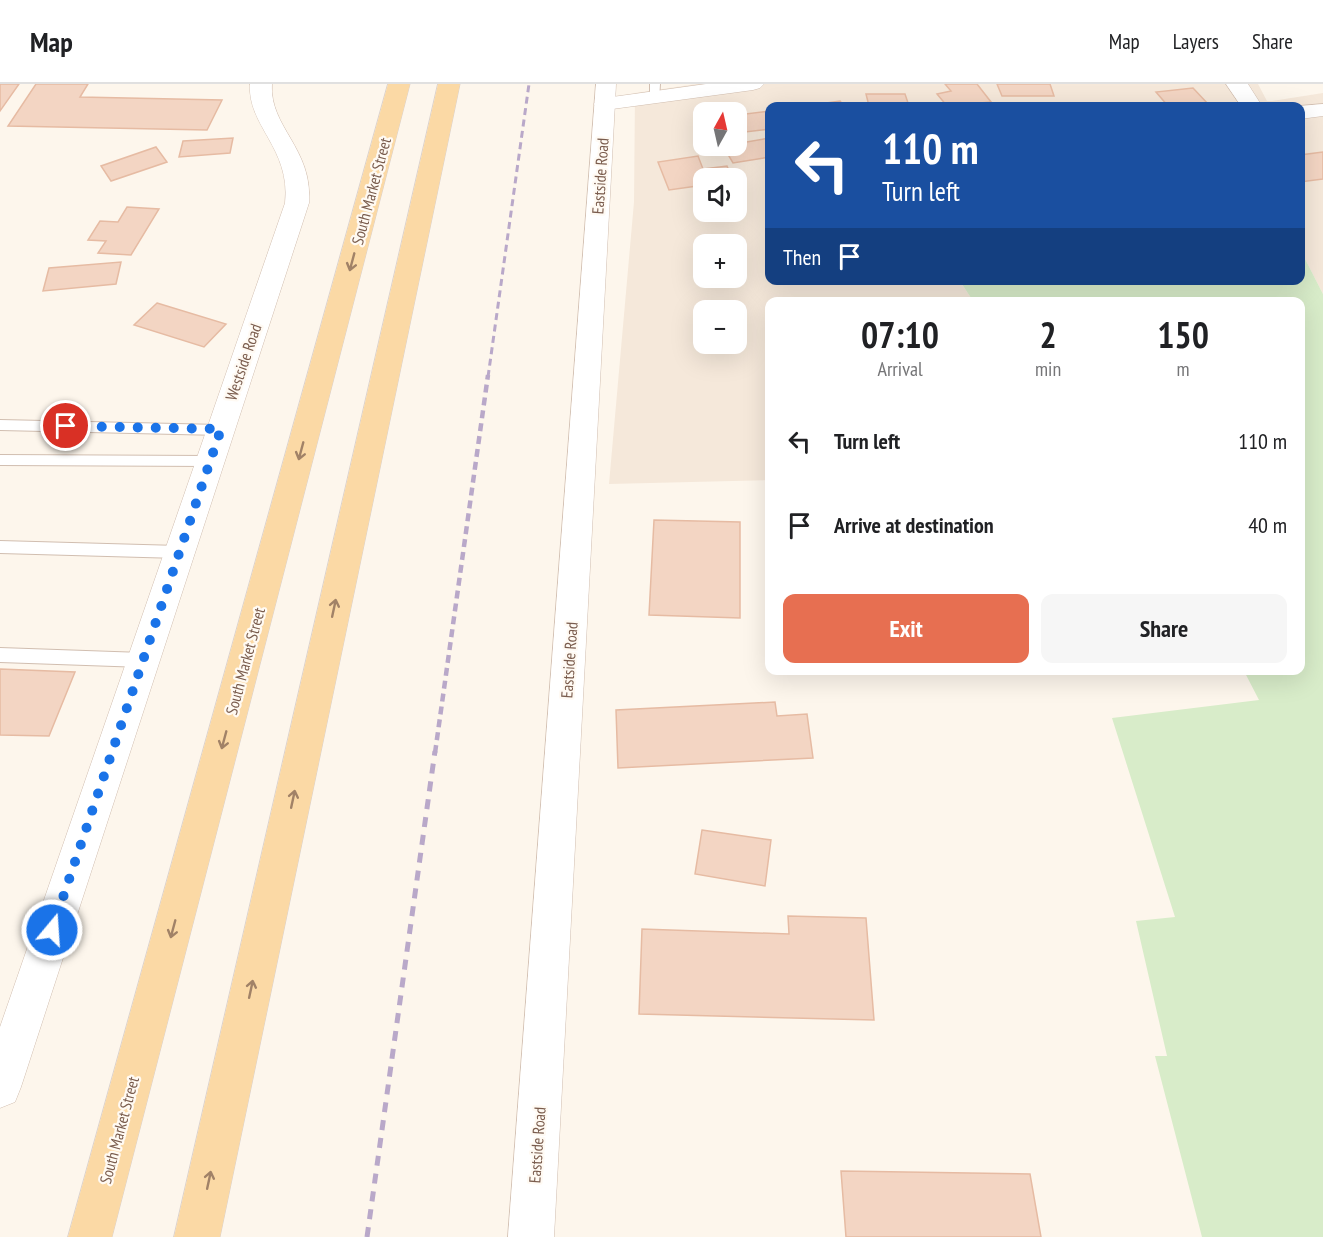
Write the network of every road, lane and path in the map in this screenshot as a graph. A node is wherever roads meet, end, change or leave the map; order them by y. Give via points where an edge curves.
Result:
1 (261, 84) edge
2 (399, 84) edge
3 (449, 84) edge
4 (753, 84) edge
5 (1237, 84) edge
6 (655, 91) edge
7 (605, 94) edge
8 (1248, 102) edge
9 (1323, 110) edge
10 (1305, 112) edge
11 (0, 425) edge
12 (221, 429) junction
13 (0, 460) edge
14 (210, 461) junction
15 (0, 547) edge
16 (180, 552) junction
17 (0, 655) edge
18 (143, 660) junction
19 (0, 1087) edge
20 (90, 1237) edge
21 (197, 1237) edge
22 (531, 1237) edge

1 - 12 street, Westside Road via 262,107 295,165 298,196
2 -> 20 main road, South Market Street
21 -> 3 main road
4 - 6 street
5 - 8 street
6 - 7 street
7 - 22 street, Eastside Road
9 - 10 street
11 - 12 lane
12 - 14 street, Westside Road
13 - 14 lane
14 - 16 street, Westside Road
15 - 16 lane
16 - 18 street, Westside Road
17 - 18 lane
18 - 19 street, Westside Road

